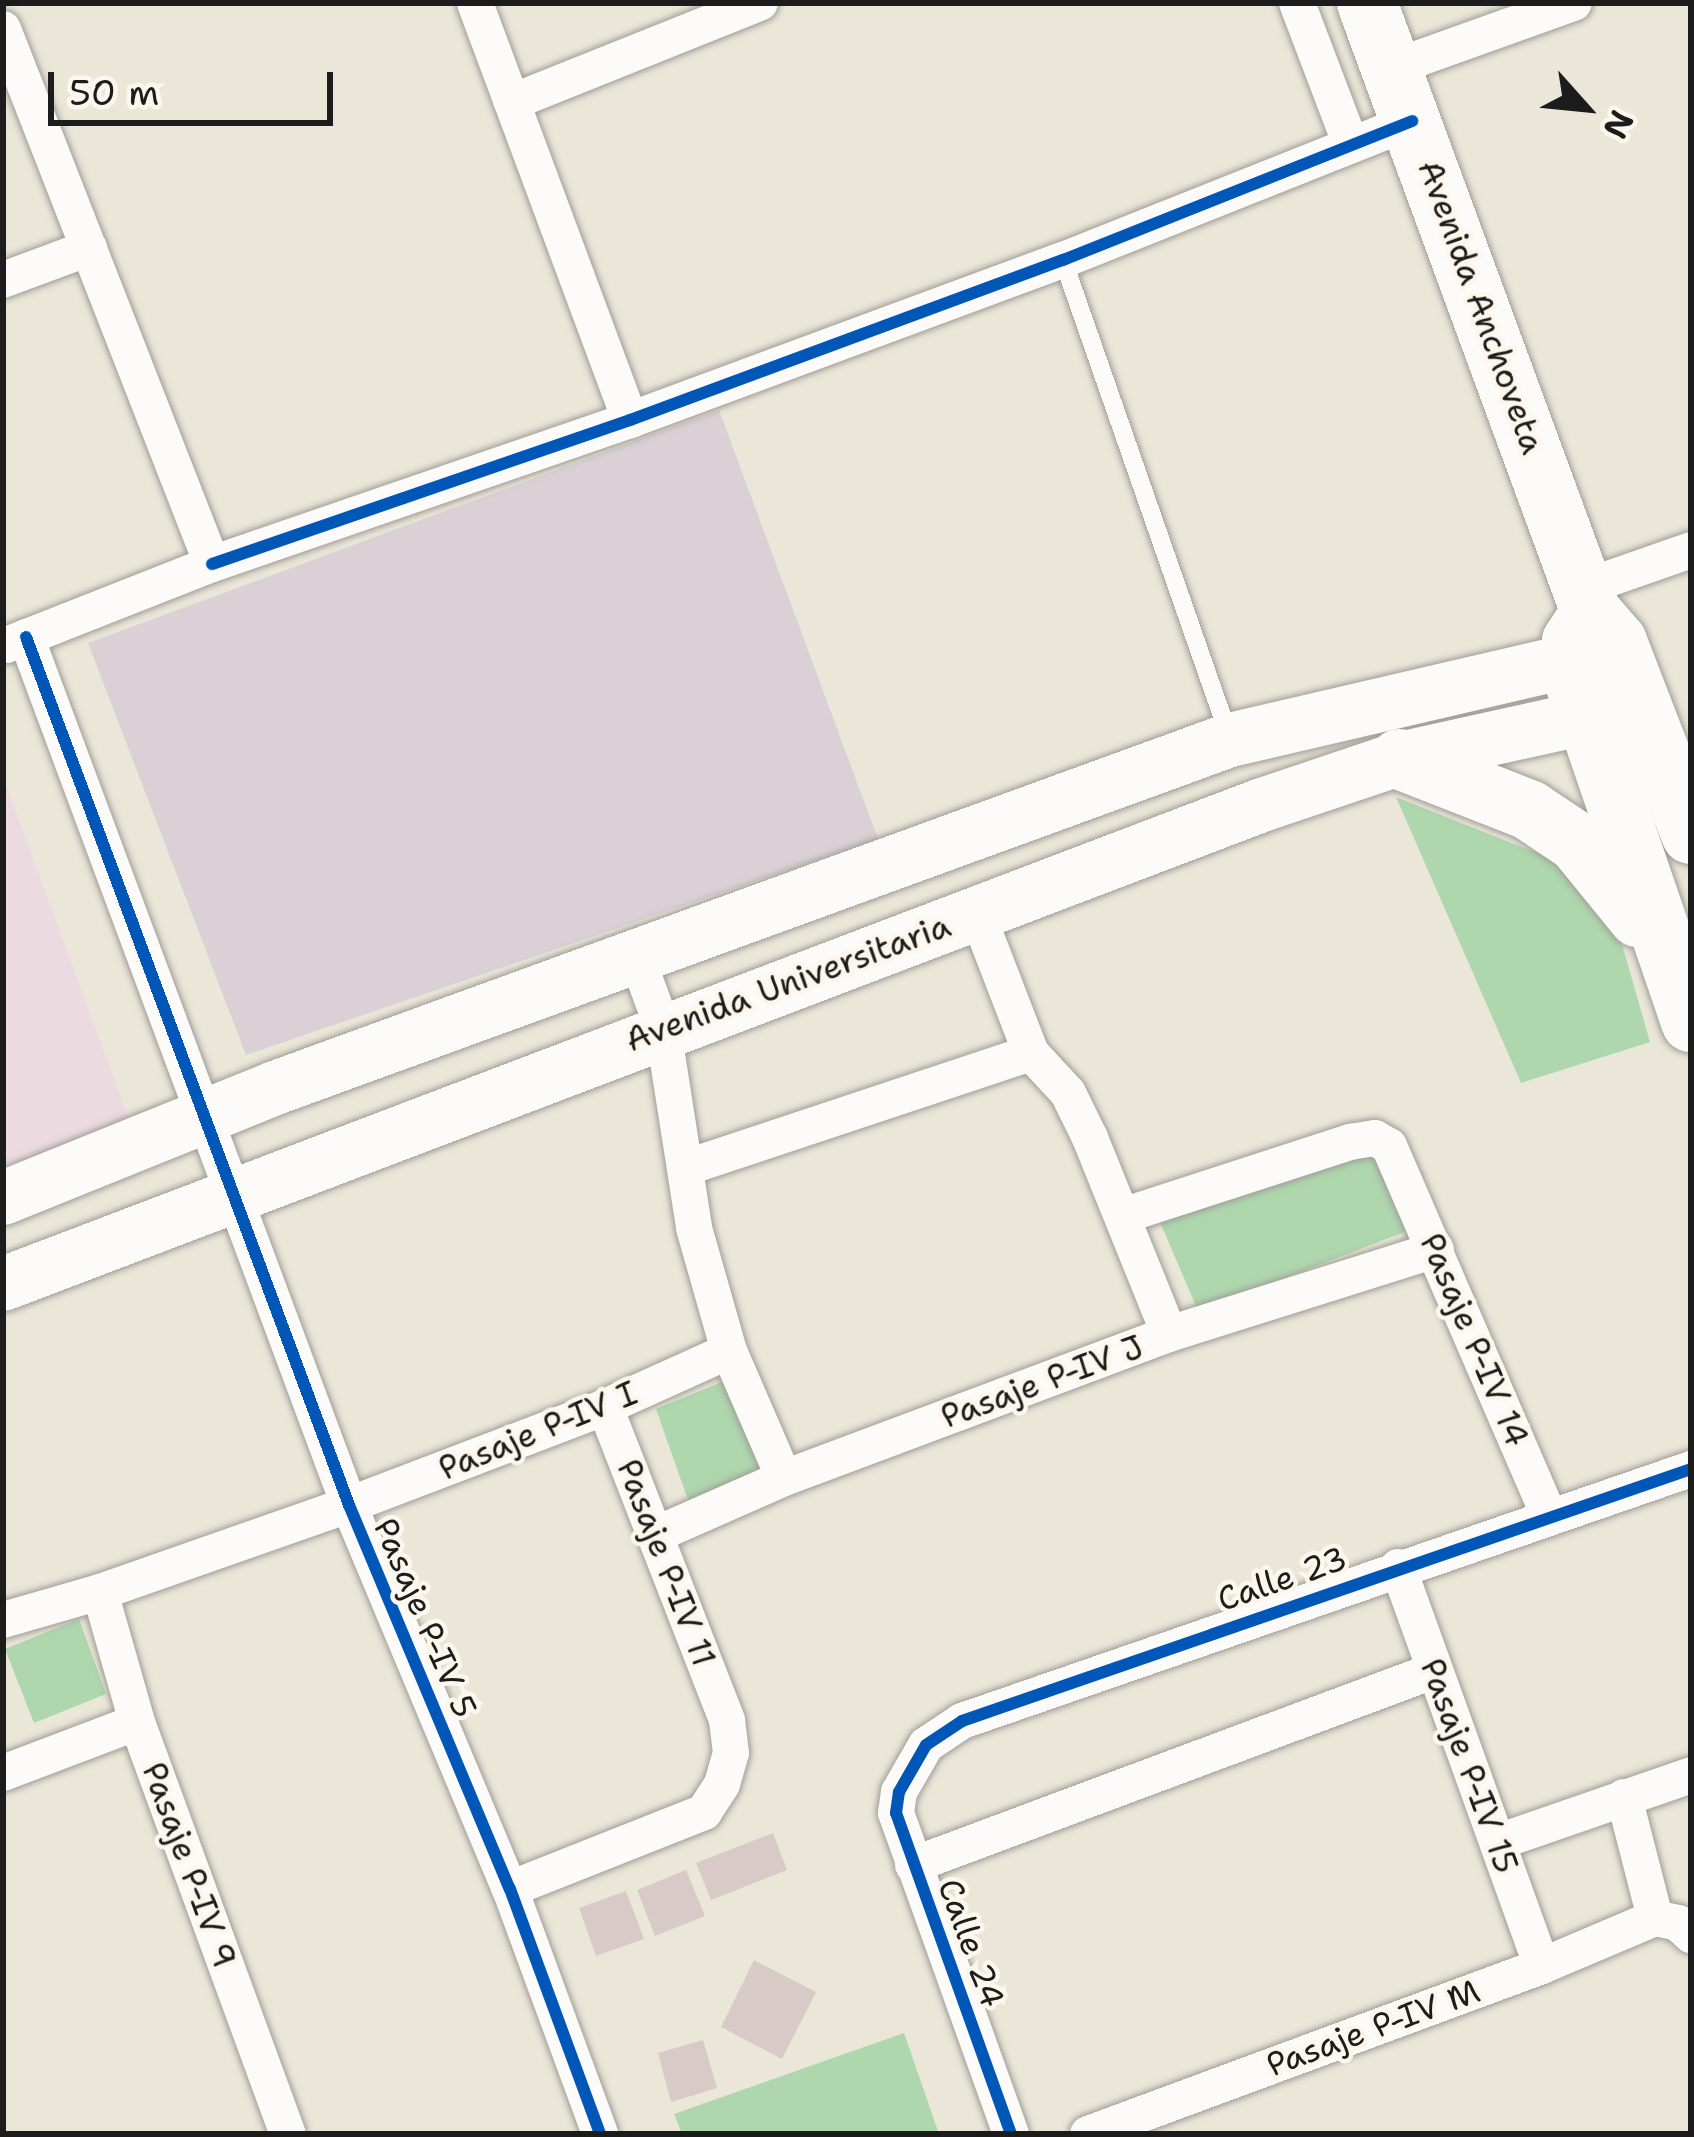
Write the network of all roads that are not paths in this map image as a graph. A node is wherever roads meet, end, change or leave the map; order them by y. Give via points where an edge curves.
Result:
1 (475, 3) edge
2 (760, 3) edge
3 (1297, 3) edge
4 (1367, 3) edge
5 (1574, 3) edge
6 (3, 29) edge
7 (1402, 95) junction
8 (512, 102) junction
9 (1352, 145) junction
10 (89, 248) junction
11 (1063, 260) junction
12 (3, 280) edge
13 (630, 419) junction
14 (1691, 550) edge
15 (212, 565) junction
16 (15, 641) edge
17 (1598, 654) junction
18 (1230, 740) junction
19 (1399, 759) junction
20 (1691, 834) edge
21 (977, 913) junction
22 (1663, 951) junction
23 (636, 955) junction
24 (1691, 1022) edge
25 (663, 1029) junction
26 (1031, 1053) junction
27 (206, 1120) junction
28 (688, 1167) junction
29 (235, 1197) junction
30 (3, 1198) edge
31 (1125, 1215) junction
32 (1436, 1250) junction
33 (3, 1284) edge
34 (1169, 1334) junction
35 (729, 1351) junction
36 (605, 1407) junction
37 (1691, 1469) edge
38 (784, 1478) junction
39 (349, 1505) junction
40 (1549, 1516) junction
41 (657, 1534) junction
42 (1398, 1567) junction
43 (100, 1592) junction
44 (3, 1620) edge
45 (1433, 1671) junction
46 (136, 1722) junction
47 (6, 1762) edge
48 (909, 1770) joint
49 (1691, 1775) edge
50 (1624, 1797) junction
51 (1498, 1842) junction
52 (914, 1865) junction
53 (510, 1889) junction
54 (1655, 1918) junction
55 (1691, 1935) edge
56 (1542, 1966) junction
57 (288, 2134) edge
58 (600, 2134) edge
59 (1012, 2134) edge
60 (1088, 2134) edge

1 - 8 street
2 - 8 street
3 - 9 street
4 - 7 main road, Avenida Anchoveta
5 - 7 street
6 - 10 street
7 - 9 street
7 - 17 main road, Avenida Anchoveta
8 - 13 street
9 - 11 street
10 - 12 street
10 - 15 street
11 - 13 street
11 - 18 lane
13 - 15 street
14 - 17 street
15 - 16 street
16 - 27 street, Pasaje P-IV 5
17 - 18 main road
17 - 19 main road, Avenida Universitaria
17 - 20 main road, Avenida Anchoveta
17 - 22 main road, Avenida Anchoveta
18 - 23 main road
19 - 21 main road, Avenida Universitaria
19 - 22 main road via 1529,810 1577,842
21 - 25 main road, Avenida Universitaria
21 - 26 street
22 - 24 main road, Avenida Anchoveta
23 - 25 street
23 - 27 main road
25 - 28 street
25 - 29 main road, Avenida Universitaria
26 - 28 street
26 - 31 street via 1068,1093
27 - 29 street, Pasaje P-IV 5
27 - 30 main road
28 - 35 street via 694,1228
29 - 33 main road, Avenida Universitaria
29 - 39 street, Pasaje P-IV 5
31 - 32 street, Pasaje P-IV 14 via 1375,1138 1400,1162
31 - 34 street
32 - 34 street, Pasaje P-IV J
32 - 40 street, Pasaje P-IV 14
34 - 38 street, Pasaje P-IV J
35 - 36 street, Pasaje P-IV I
35 - 38 street
36 - 39 street, Pasaje P-IV I
36 - 41 street, Pasaje P-IV 11
37 - 40 street, Calle 23
38 - 41 street, Pasaje P-IV J
39 - 43 street, Pasaje P-IV I
39 - 53 street, Pasaje P-IV 5
40 - 42 street, Calle 23
41 - 53 street, Pasaje P-IV 11 via 727,1720 731,1753 722,1784 704,1812
42 - 45 street, Pasaje P-IV 15
42 - 48 street, Calle 23 via 962,1720 926,1744
43 - 44 street, Pasaje P-IV I
43 - 46 street, Pasaje P-IV 9
45 - 51 street, Pasaje P-IV 15
45 - 52 street
46 - 47 street
46 - 57 street, Pasaje P-IV 9
48 - 52 street, Calle 24 via 896,1813
49 - 50 street
50 - 51 street
50 - 54 street
51 - 56 street, Pasaje P-IV 15
52 - 59 street, Calle 24
53 - 58 street, Pasaje P-IV 5
54 - 55 street
54 - 56 street, Pasaje P-IV M
56 - 60 street, Pasaje P-IV M

